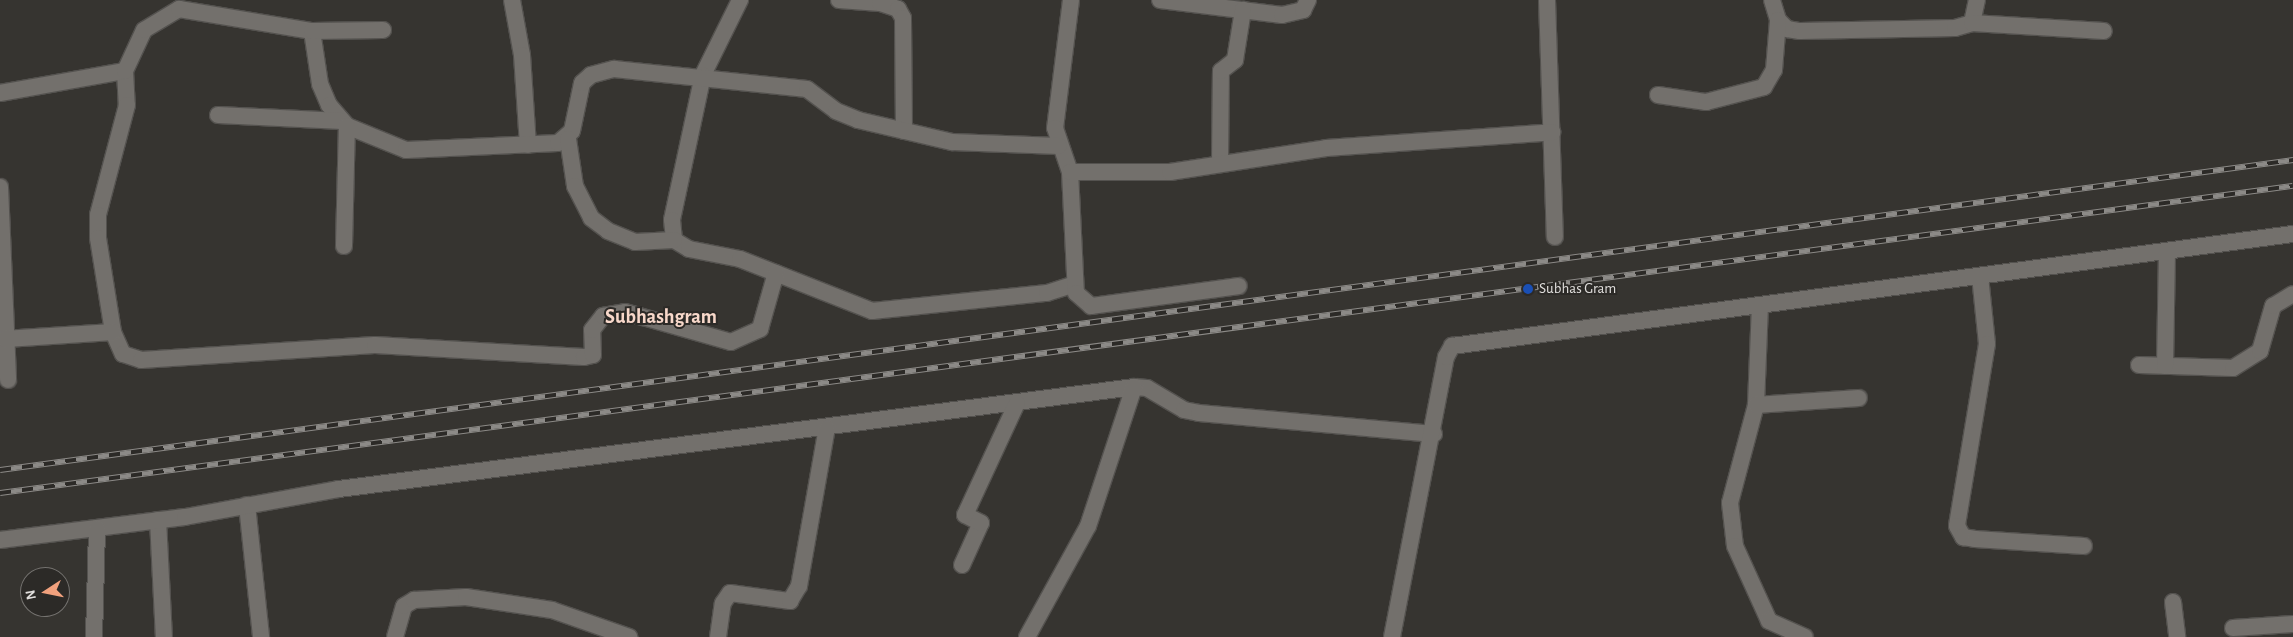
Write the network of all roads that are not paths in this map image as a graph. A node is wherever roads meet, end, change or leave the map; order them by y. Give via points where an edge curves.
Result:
1 (512, 0) edge
2 (740, 0) edge
3 (839, 0) edge
4 (1071, 0) edge
5 (1160, 0) edge
6 (1308, 0) edge
7 (1547, 0) edge
8 (1772, 0) edge
9 (1977, 0) edge
10 (180, 4) edge
11 (1243, 10) junction
12 (1778, 20) junction
13 (1972, 23) junction
14 (383, 30) dead end
15 (312, 31) junction
16 (2104, 31) dead end
17 (125, 71) junction
18 (703, 75) junction
19 (0, 94) edge
20 (1658, 95) dead end
21 (218, 115) dead end
22 (344, 124) junction
23 (904, 131) junction
24 (1552, 132) junction
25 (568, 139) junction
26 (528, 145) junction
27 (1059, 146) junction
28 (1220, 162) junction
29 (1070, 172) junction
30 (0, 187) edge
31 (2293, 234) edge
32 (1555, 237) dead end
33 (674, 240) junction
34 (344, 246) dead end
35 (2167, 251) junction
36 (776, 273) junction
37 (1980, 276) junction
38 (1075, 284) junction
39 (1239, 286) dead end
40 (2293, 294) edge
41 (1760, 305) junction
42 (113, 332) junction
43 (4, 339) junction
44 (2139, 365) dead end
45 (2164, 366) junction
46 (8, 380) dead end
47 (1134, 387) junction
48 (1859, 398) dead end
49 (1017, 403) junction
50 (1756, 405) junction
51 (827, 428) junction
52 (1434, 434) junction
53 (248, 505) junction
54 (158, 520) junction
55 (97, 528) junction
56 (0, 540) edge
57 (2084, 546) dead end
58 (962, 564) dead end
59 (2173, 602) dead end
60 (2293, 624) edge
61 (2233, 628) dead end
62 (94, 637) edge
63 (164, 637) edge
64 (261, 637) edge
65 (395, 637) edge
66 (628, 637) edge
67 (718, 637) edge
68 (1027, 637) edge
69 (1392, 637) edge
70 (1805, 637) edge
71 (2176, 637) edge

1 - 26 street via 522,55
2 - 18 street
3 - 23 street via 880,3 898,9 903,18
4 - 27 street via 1055,128
5 - 11 street
6 - 11 street via 1303,10 1282,15
7 - 24 street
8 - 12 street
9 - 13 street
10 - 15 street
10 - 17 street via 144,30
11 - 28 street via 1235,60 1221,71
12 - 13 street via 1786,29 1800,31 1955,28
12 - 20 street via 1774,70 1764,87 1706,102
13 - 16 street
14 - 15 street
15 - 22 street via 320,84
17 - 19 street
17 - 42 street via 127,105 98,216 99,256
18 - 23 street via 807,89 836,111
18 - 25 street via 614,69 592,75 582,83
18 - 33 street via 672,220
21 - 22 street
22 - 26 street via 406,150
22 - 34 street
23 - 27 street via 952,142
24 - 28 street via 1326,148
24 - 32 street
25 - 26 street
25 - 33 street via 575,186 591,218 608,231 635,242
27 - 29 street
28 - 29 street via 1170,172
29 - 38 street
30 - 43 street
31 - 35 street
33 - 36 street via 689,249 740,259
35 - 37 street
35 - 45 street
36 - 38 street via 872,311 888,312 1047,293
36 - 42 street via 760,329 731,342 625,312 603,316 592,330 593,355 584,357 375,345 141,360 123,354
37 - 41 street
37 - 57 street via 1987,344 1957,526 1963,537 1975,539
38 - 39 street via 1081,301 1091,306
40 - 45 street via 2273,306 2260,351 2250,359 2233,368
41 - 50 street
41 - 52 street via 1452,346 1446,357
42 - 43 street
43 - 46 street
44 - 45 street
47 - 49 street
47 - 52 street via 1147,388 1184,410 1199,413
47 - 68 street via 1088,526
48 - 50 street
49 - 51 street
49 - 58 street via 964,515 981,523
50 - 70 street via 1730,504 1735,546 1769,621
51 - 53 street
51 - 67 street via 799,586 790,601 730,593 723,603
52 - 69 street
53 - 54 street
53 - 64 street
54 - 55 street
54 - 63 street
55 - 56 street
55 - 62 street
59 - 71 street
60 - 61 street
65 - 66 street via 404,606 414,600 466,597 552,610

